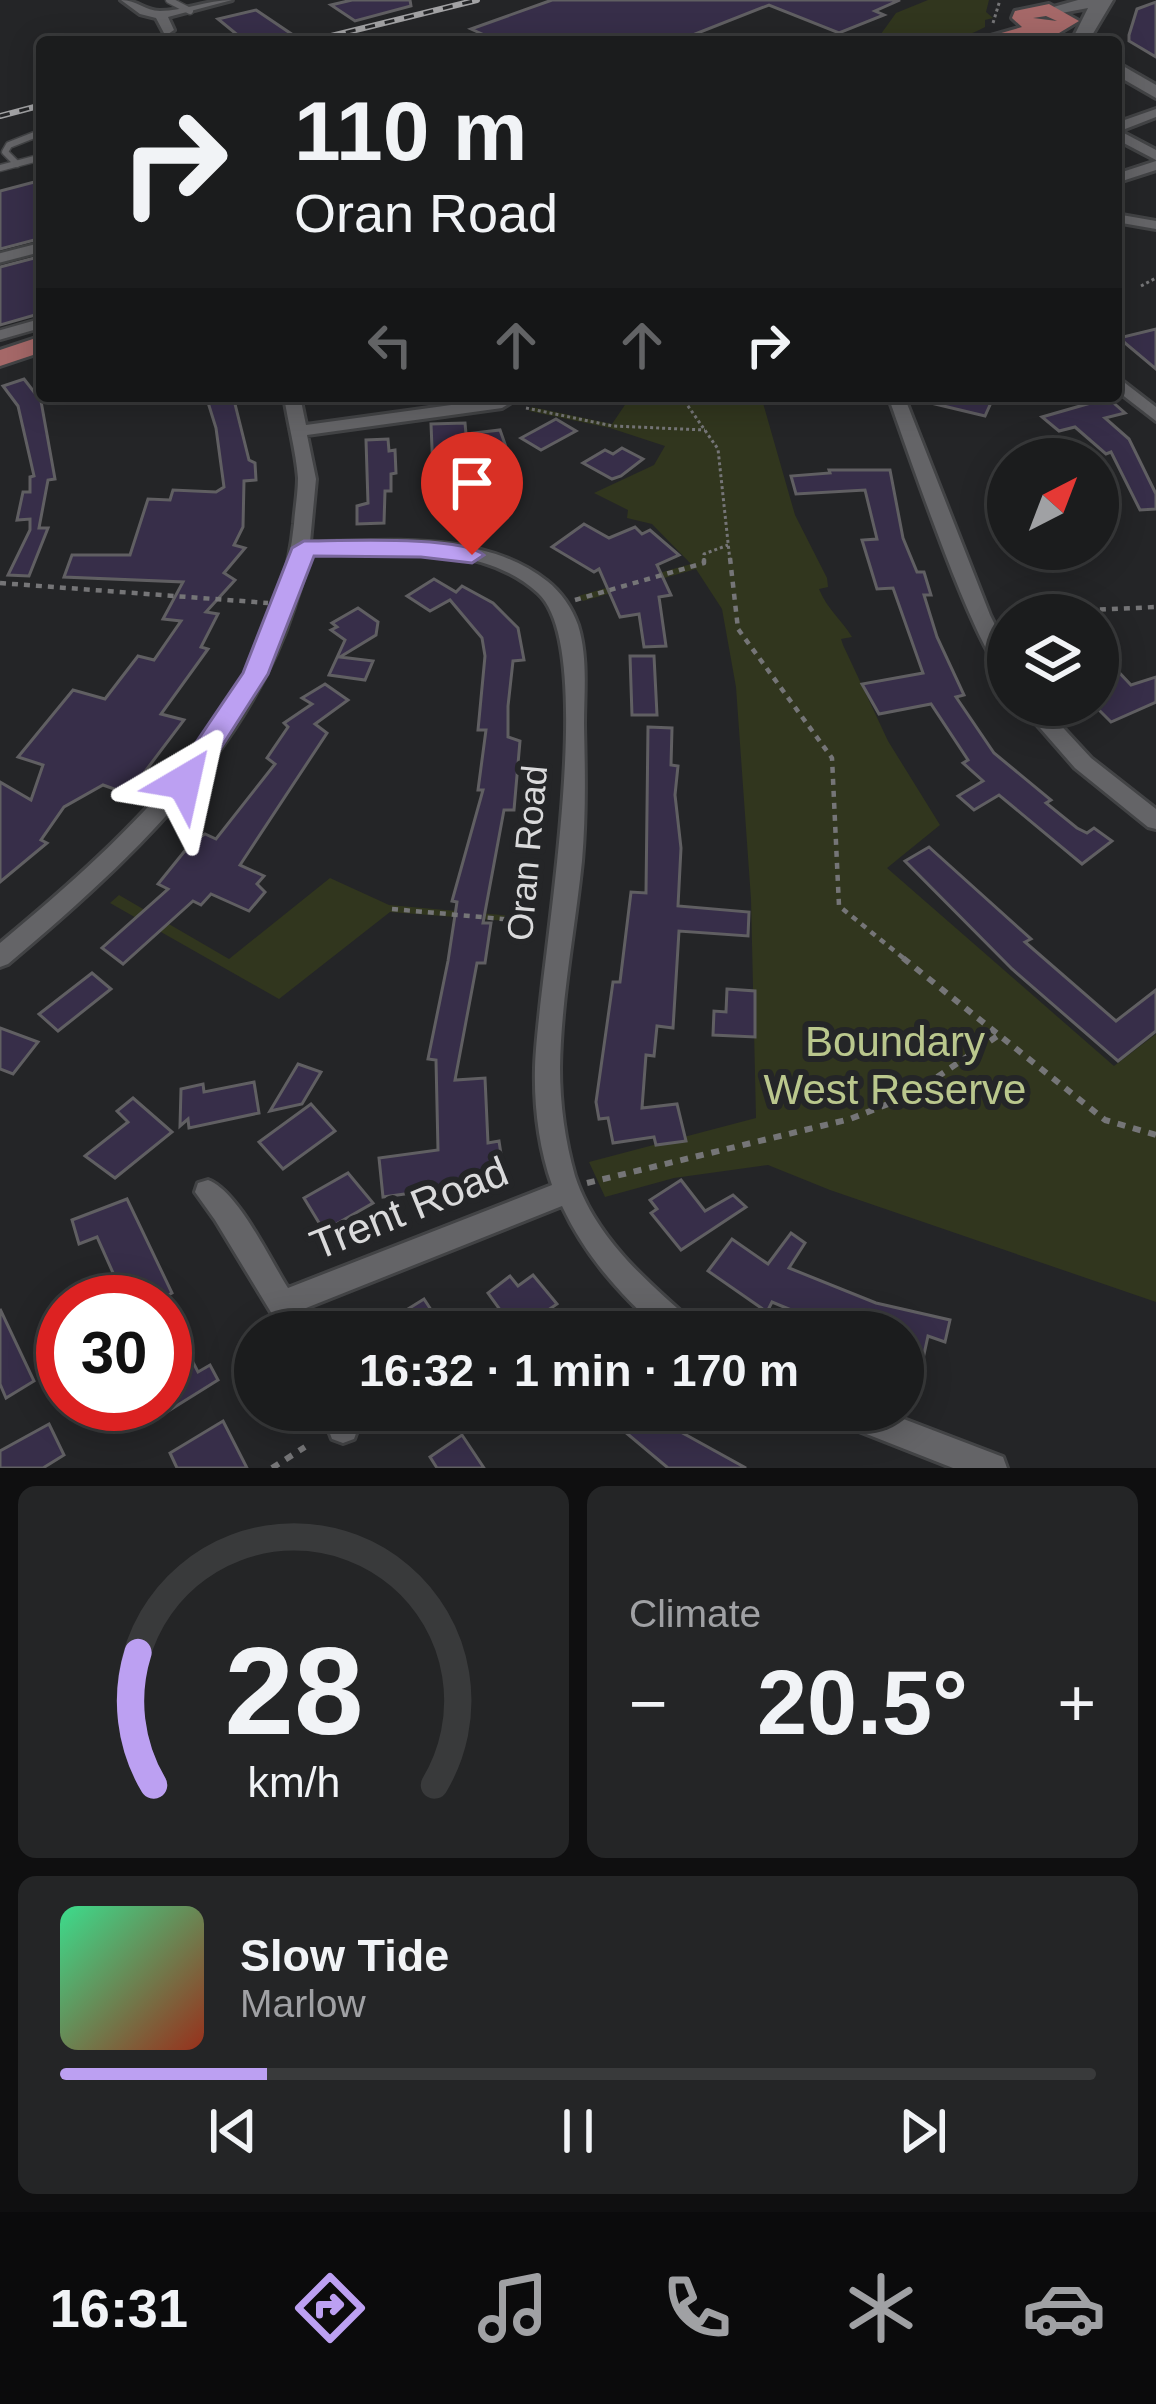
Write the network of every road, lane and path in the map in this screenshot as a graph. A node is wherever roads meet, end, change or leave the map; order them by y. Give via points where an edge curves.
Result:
1 (127, 0) edge
2 (169, 0) edge
3 (226, 0) edge
4 (1000, 0) edge
5 (1099, 2) edge
6 (1022, 8) edge
7 (190, 10) junction
8 (161, 15) junction
9 (1062, 27) edge
10 (168, 30) dead end
11 (987, 36) edge
12 (988, 36) edge
13 (1000, 36) edge
14 (1122, 72) edge
15 (1156, 93) edge
16 (1156, 112) edge
17 (1122, 128) edge
18 (36, 135) edge
19 (1122, 135) edge
20 (36, 159) edge
21 (1156, 160) edge
22 (17, 164) junction
23 (0, 168) edge
24 (1122, 176) edge
25 (1122, 219) edge
26 (1156, 225) edge
27 (36, 249) edge
28 (0, 259) edge
29 (1156, 278) edge
30 (1141, 286) dead end
31 (36, 325) edge
32 (0, 335) edge
33 (36, 346) edge
34 (0, 357) edge
35 (1122, 386) edge
36 (294, 402) edge
37 (685, 402) edge
38 (898, 402) edge
39 (502, 404) dead end
40 (526, 408) dead end
41 (1156, 416) edge
42 (303, 430) junction
43 (705, 430) junction
44 (728, 544) junction
45 (304, 548) junction
46 (0, 583) edge
47 (286, 604) junction
48 (558, 604) junction
49 (1156, 607) edge
50 (1119, 609) edge
51 (987, 629) edge
52 (1049, 726) edge
53 (1156, 821) edge
54 (392, 909) dead end
55 (536, 922) dead end
56 (0, 957) edge
57 (999, 1035) junction
58 (1156, 1135) edge
59 (576, 1188) junction
60 (208, 1192) dead end
61 (284, 1303) junction
62 (288, 1311) edge
63 (658, 1311) edge
64 (879, 1431) edge
65 (305, 1447) dead end
66 (927, 1457) edge
67 (272, 1468) edge
68 (992, 1468) edge

1 - 8 street
2 - 7 lane
3 - 7 street
4 - 11 path
5 - 9 street
5 - 9 street
6 - 9 main road
6 - 12 main road
7 - 8 street
8 - 10 street
9 - 13 main road
14 - 15 street
16 - 17 street
18 - 22 lane via 9,145 5,152
19 - 21 street
20 - 22 lane
21 - 24 street
22 - 23 lane
25 - 26 street
27 - 28 lane
29 - 30 path
31 - 32 lane
33 - 34 main road
35 - 41 street
36 - 42 street
37 - 43 path
38 - 51 street
39 - 42 street
40 - 43 path via 613,426
42 - 45 street via 310,486
43 - 44 path via 718,448
44 - 48 path via 704,554 704,563
44 - 57 path via 738,629 832,758 839,906
45 - 47 street
45 - 48 street via 472,555 534,580
46 - 47 path
47 - 56 street via 255,674 184,782
48 - 59 street, Oran Road via 574,652 573,807 544,1066 550,1137
49 - 50 path
52 - 53 street
54 - 55 path
57 - 58 path via 1106,1120
57 - 59 path via 911,1095 850,1119
59 - 61 street, Trent Road
59 - 63 street, Oran Road via 627,1284
60 - 61 street, Trent Road
61 - 62 street, Trent Road
64 - 66 street
65 - 67 path
66 - 68 street

